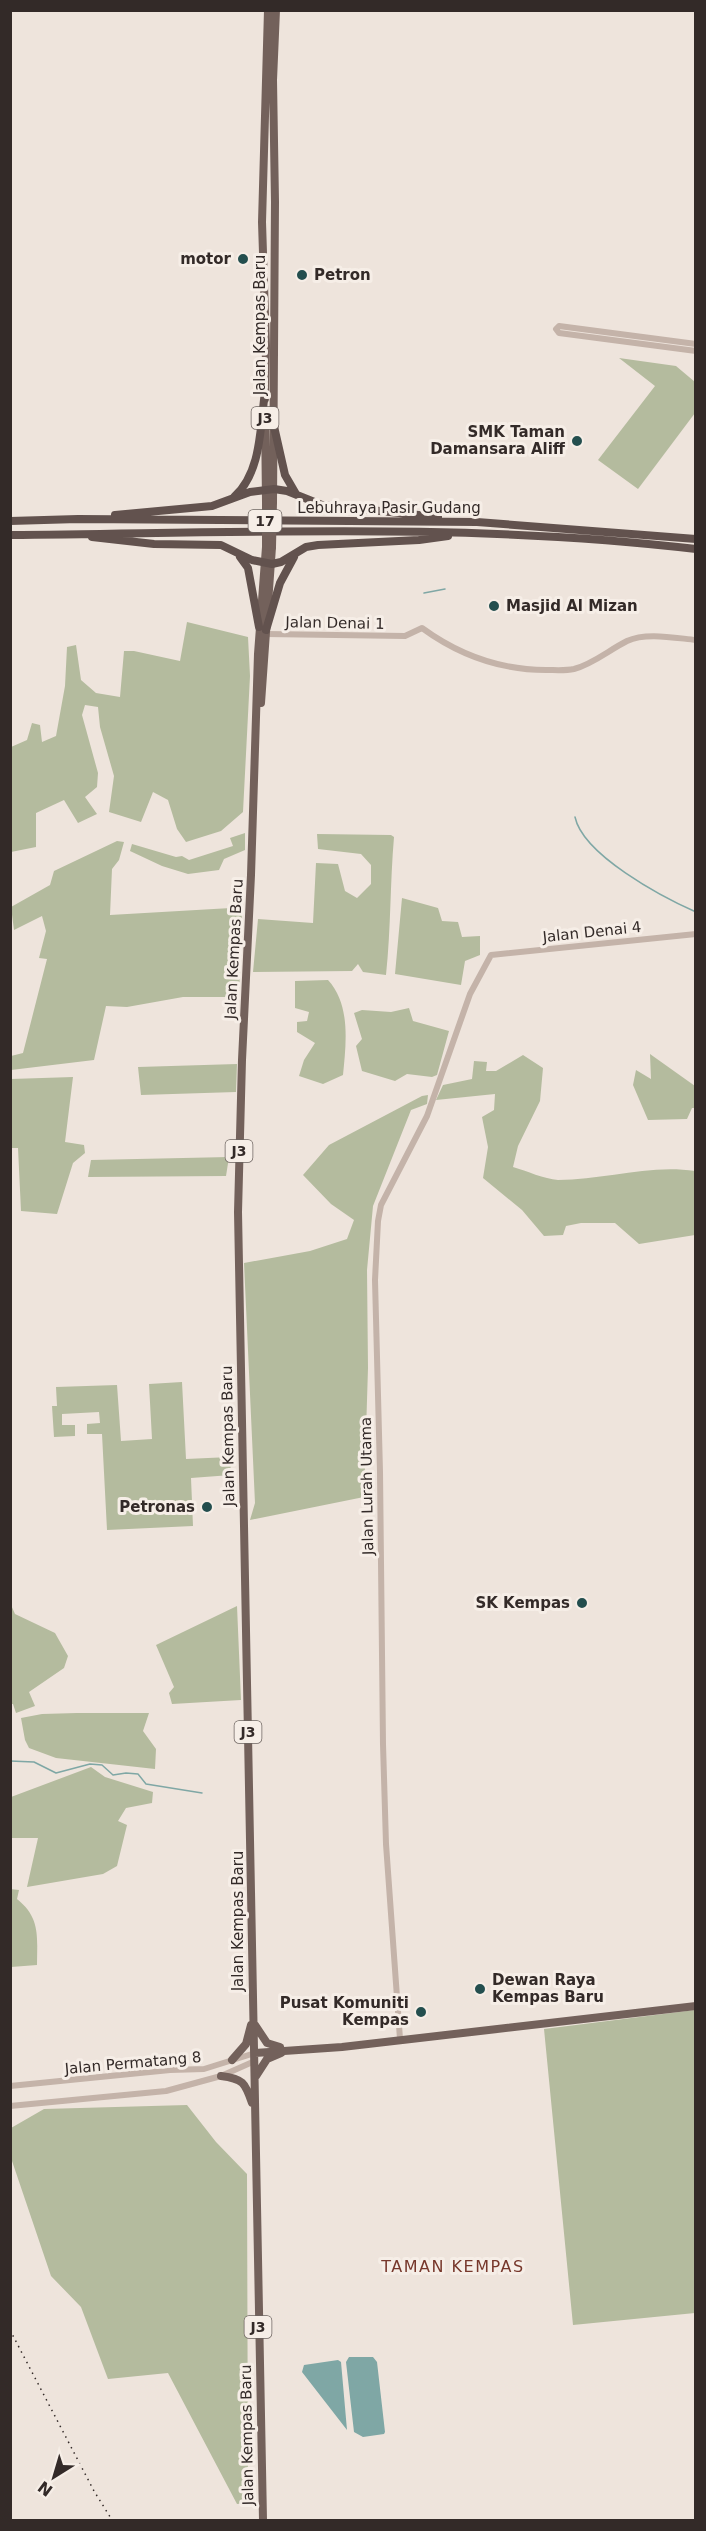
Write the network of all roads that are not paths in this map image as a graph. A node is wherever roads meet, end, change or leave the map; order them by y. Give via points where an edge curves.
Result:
1 (268, 10) edge
2 (276, 10) edge
3 (274, 177) junction
4 (262, 222) junction
5 (696, 344) edge
6 (696, 351) edge
7 (265, 392) junction
8 (273, 422) junction
9 (270, 489) junction
10 (297, 495) junction
11 (229, 501) junction
12 (78, 519) junction
13 (10, 521) edge
14 (477, 522) junction
15 (473, 532) junction
16 (58, 533) junction
17 (10, 535) edge
18 (696, 539) edge
19 (696, 549) edge
20 (233, 550) junction
21 (299, 551) junction
22 (269, 564) junction
23 (264, 630) junction
24 (696, 640) edge
25 (696, 934) edge
26 (491, 955) joint
27 (696, 2006) edge
28 (253, 2019) junction
29 (400, 2039) junction
30 (291, 2050) junction
31 (255, 2057) junction
32 (232, 2060) junction
33 (221, 2076) junction
34 (255, 2079) junction
35 (10, 2086) edge
36 (10, 2106) edge
37 (255, 2110) junction
38 (263, 2520) edge

1 - 4 main road, Jalan Kempas Baru / J3
2 - 3 main road, Jalan Kempas Baru / J3
3 - 4 main road via 271,213
3 - 8 main road, Jalan Kempas Baru / J3
4 - 7 main road, Jalan Kempas Baru / J3
5 - 6 street via 559,326 555,329 558,333
7 - 9 main road, Jalan Kempas Baru / J3
7 - 11 highway via 253,470 244,487
8 - 9 main road, Jalan Kempas Baru / J3
8 - 10 highway via 285,475
9 - 10 highway
9 - 11 highway
9 - 22 main road, Jalan Kempas Baru / J3, bridge
10 - 14 highway via 322,506
11 - 12 highway via 184,510
12 - 13 highway, Lebuhraya Pasir Gudang / 17
12 - 14 highway, Lebuhraya Pasir Gudang / 17
14 - 18 highway, Lebuhraya Pasir Gudang / 17
15 - 16 highway, Lebuhraya Pasir Gudang / 17
15 - 19 highway, Lebuhraya Pasir Gudang / 17
15 - 21 highway via 419,540 318,545
16 - 17 highway, Lebuhraya Pasir Gudang / 17
16 - 20 highway via 154,544 221,545
20 - 22 highway
20 - 23 highway via 248,568
21 - 22 highway
21 - 23 highway via 280,583
22 - 23 main road, Jalan Kempas Baru / J3
23 - 24 street, Jalan Denai 1 via 405,636 422,628 485,662 529,670 574,669 640,638
23 - 28 main road, Jalan Kempas Baru / J3 via 238,1212
25 - 26 street, Jalan Denai 4
26 - 29 street, Jalan Lurah Utama via 470,994 427,1116 380,1212 375,1280 386,1844
27 - 29 main road
28 - 30 main road via 267,2043
28 - 31 main road, Jalan Kempas Baru / J3
28 - 32 main road via 246,2044
29 - 30 main road
30 - 31 main road via 274,2050
30 - 34 main road via 267,2059
31 - 32 street, Jalan Permatang 8
31 - 33 street
31 - 34 main road, Jalan Kempas Baru / J3
32 - 35 street, Jalan Permatang 8 via 204,2069
33 - 36 street via 166,2091
33 - 37 main road via 237,2078 247,2086
34 - 37 main road, Jalan Kempas Baru / J3
37 - 38 main road, Jalan Kempas Baru / J3

